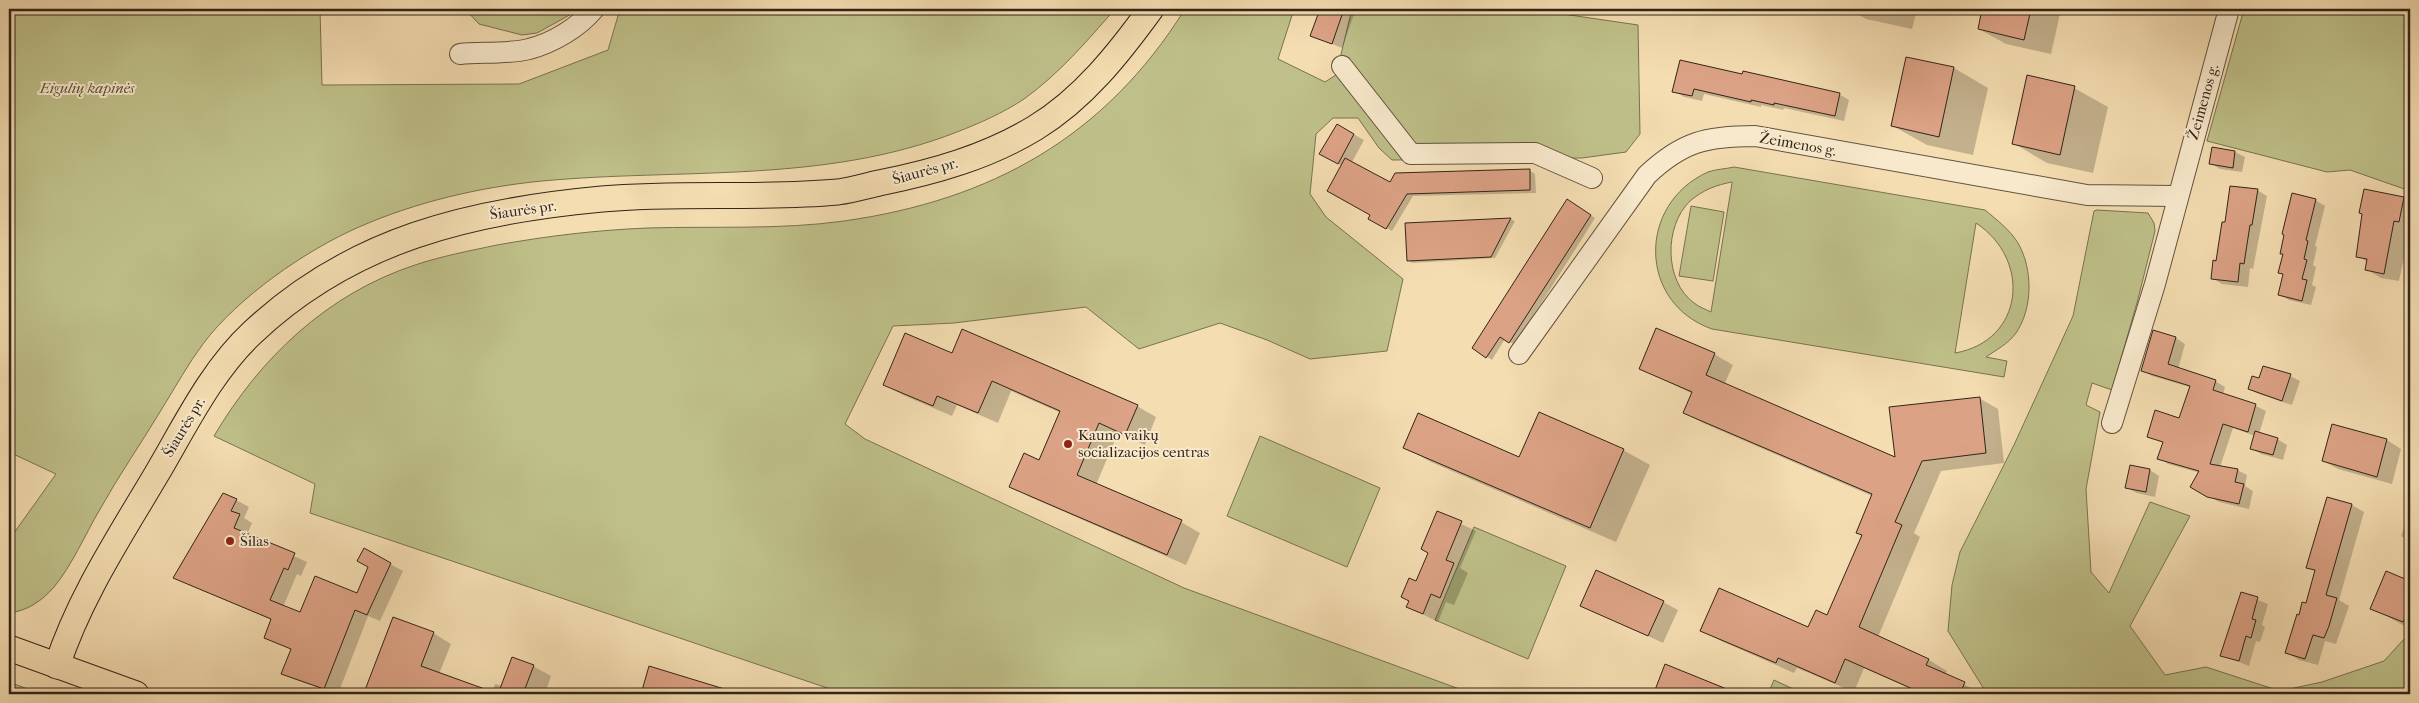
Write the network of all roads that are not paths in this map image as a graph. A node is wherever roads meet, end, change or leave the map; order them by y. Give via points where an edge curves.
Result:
1 (594, 9) edge
2 (1150, 9) edge
3 (2229, 9) edge
4 (460, 54) dead end
5 (1342, 66) dead end
6 (1592, 178) dead end
7 (2177, 196) junction
8 (1519, 354) dead end
9 (2112, 423) dead end
10 (9, 648) edge
11 (57, 666) junction
12 (136, 694) edge

1 - 4 street via 583,21 560,36 529,50
2 - 11 main road, Šiaurės pr. via 1102,71 1038,126 986,153 930,173 840,192 604,199 491,214 380,248 313,283 250,334 218,371 96,579 66,637
3 - 7 street, Žeimenos g.
5 - 6 street via 1410,154 1535,153
7 - 8 street, Žeimenos g. via 2087,194 1755,136 1727,136 1688,144 1667,157 1647,176
7 - 9 street, Žeimenos g. via 2155,284
10 - 11 main road
11 - 12 main road

